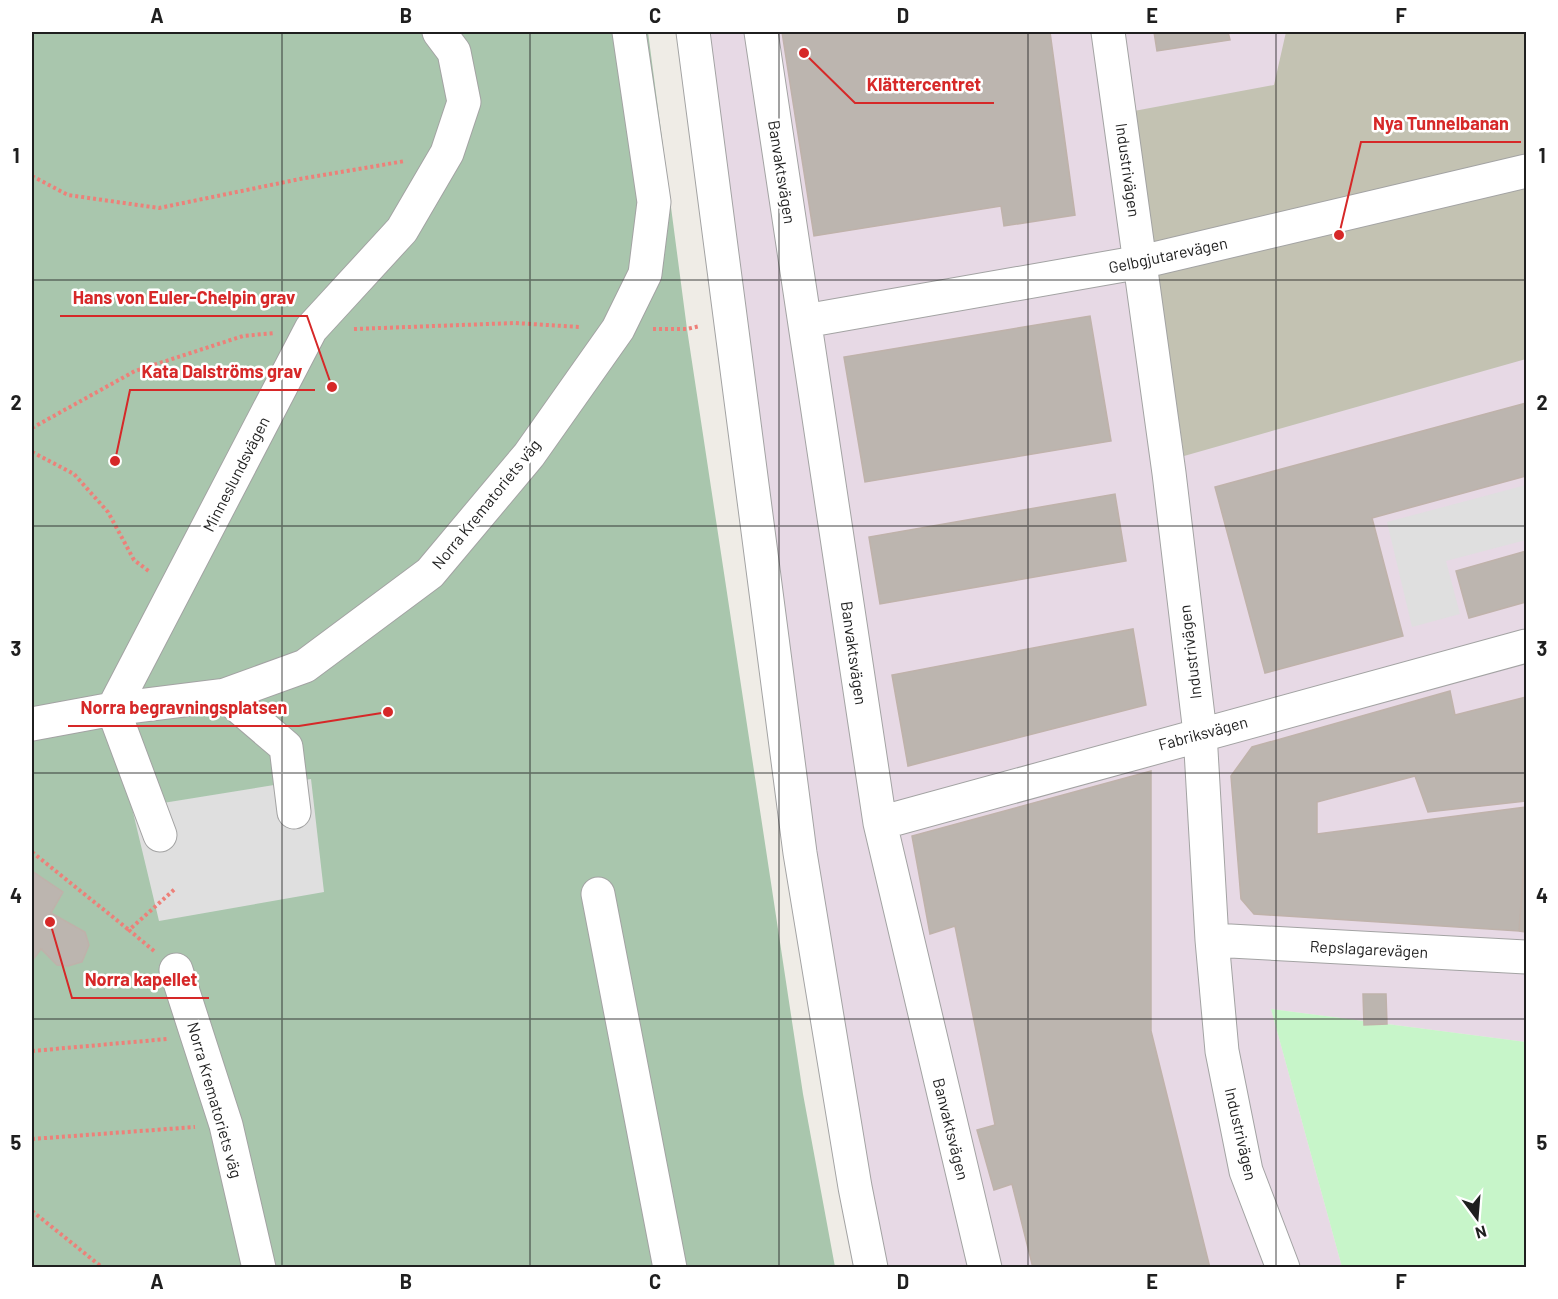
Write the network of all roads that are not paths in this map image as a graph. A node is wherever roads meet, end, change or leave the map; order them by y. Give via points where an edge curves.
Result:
1 (440, 32) edge
2 (629, 32) edge
3 (693, 32) edge
4 (760, 32) edge
5 (1108, 32) edge
6 (1527, 171) edge
7 (1141, 262) junction
8 (805, 321) junction
9 (1527, 646) edge
10 (225, 695) junction
11 (113, 709) junction
12 (32, 724) edge
13 (1200, 734) junction
14 (294, 812) dead end
15 (880, 823) junction
16 (160, 835) dead end
17 (598, 894) dead end
18 (1212, 940) junction
19 (1527, 957) edge
20 (176, 970) road end
21 (260, 1268) edge
22 (670, 1268) edge
23 (871, 1268) edge
24 (985, 1268) edge
25 (1283, 1268) edge

1 - 11 street, Minneslundsvägen via 454,52 464,102 447,153 402,230 311,329
2 - 10 street, Norra Krematoriets väg via 654,202 645,273 618,329 529,454 430,573 305,666
3 - 23 street via 800,854
4 - 8 street, Banvaktsvägen
5 - 7 street, Industrivägen
6 - 7 street, Gelbgjutarevägen
7 - 8 street, Gelbgjutarevägen
7 - 13 street, Industrivägen
8 - 15 street, Banvaktsvägen
9 - 13 street, Fabriksvägen
10 - 11 street, Norra Krematoriets väg
10 - 14 street via 286,747
11 - 12 street, Norra Krematoriets väg
11 - 16 street
13 - 15 street, Fabriksvägen
13 - 18 street, Industrivägen
15 - 24 street, Banvaktsvägen
17 - 22 street
18 - 19 street, Repslagarevägen
18 - 25 street, Industrivägen via 1222,1051 1246,1171
20 - 21 street, Norra Krematoriets väg via 226,1125

